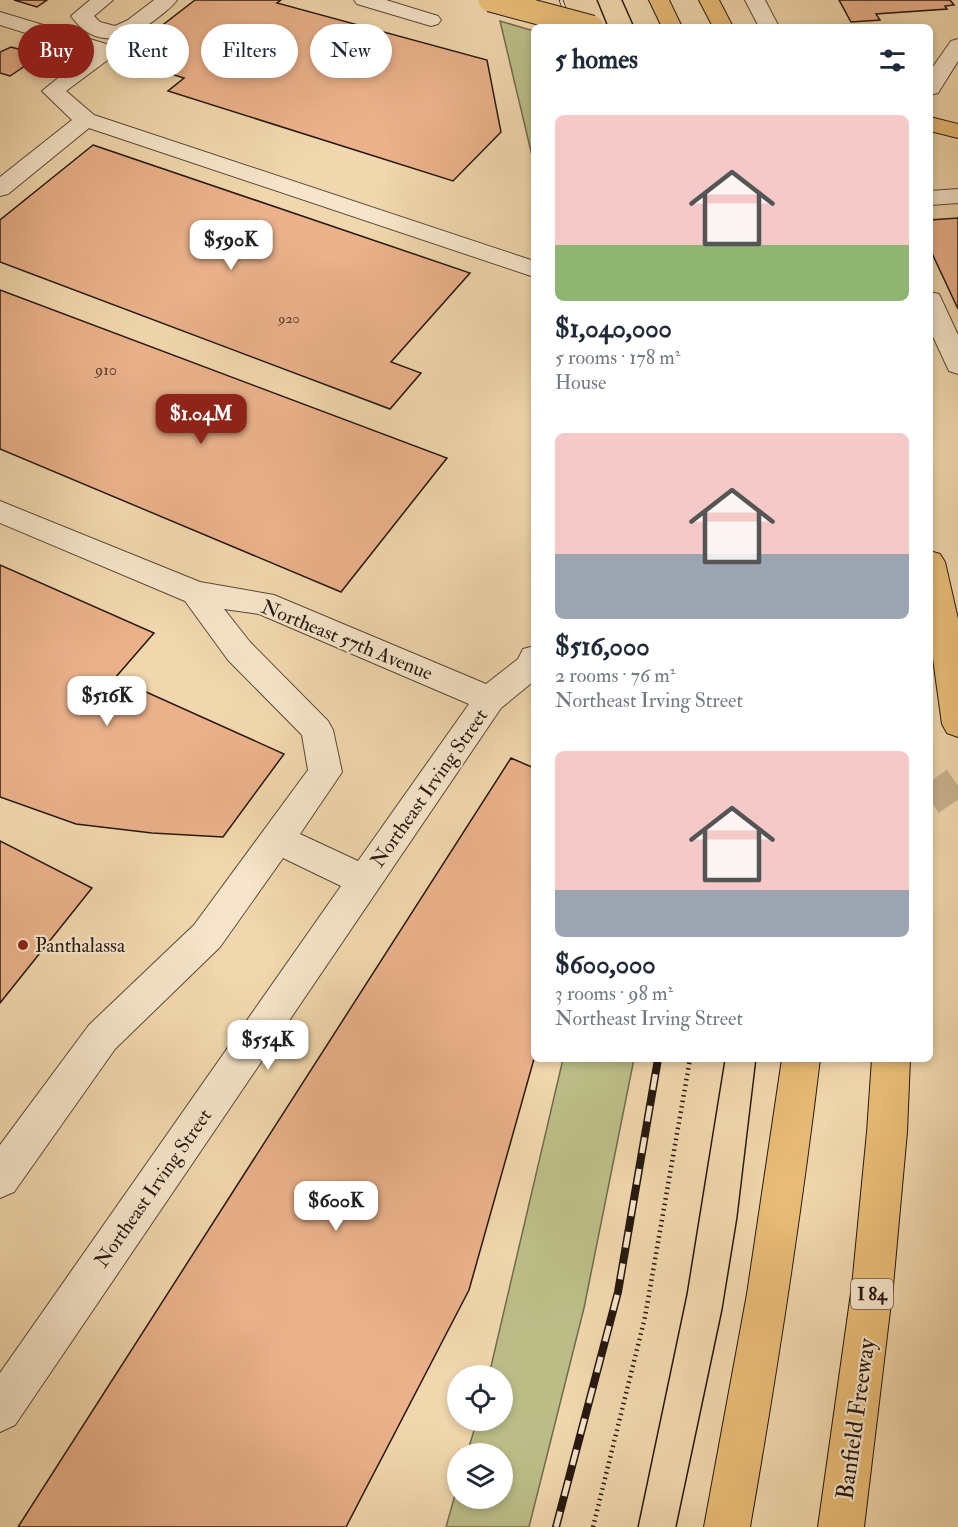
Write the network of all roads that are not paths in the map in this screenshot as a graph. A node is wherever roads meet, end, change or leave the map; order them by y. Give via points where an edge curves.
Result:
1 (103, 0) edge
2 (167, 0) edge
3 (364, 0) edge
4 (490, 0) edge
5 (659, 0) edge
6 (709, 0) edge
7 (755, 0) edge
8 (0, 18) edge
9 (431, 20) dead end
10 (581, 24) edge
11 (671, 24) edge
12 (721, 24) edge
13 (767, 24) edge
14 (958, 45) edge
15 (933, 83) edge
16 (86, 120) junction
17 (933, 125) edge
18 (958, 131) edge
19 (0, 189) edge
20 (958, 196) edge
21 (933, 198) edge
22 (531, 268) edge
23 (933, 307) edge
24 (958, 365) edge
25 (0, 512) edge
26 (933, 575) edge
27 (196, 593) junction
28 (531, 666) edge
29 (490, 699) junction
30 (958, 724) edge
31 (276, 839) junction
32 (366, 880) junction
33 (801, 1062) edge
34 (891, 1062) edge
35 (0, 1178) edge
36 (0, 1410) edge
37 (727, 1527) edge
38 (840, 1527) edge

1 - 2 street via 81,16 91,27 115,34 127,30
3 - 9 street
4 - 10 main road, bridge
5 - 11 main road
6 - 12 main road
7 - 13 street
8 - 16 street via 105,51 53,91
14 - 15 street
16 - 19 street
16 - 22 street
17 - 18 main road
20 - 21 street
23 - 24 street
25 - 27 street, Northeast 57th Avenue
26 - 30 main road
27 - 29 street, Northeast 57th Avenue via 263,603
27 - 31 street via 239,651 317,730 325,772
28 - 29 street, Northeast Irving Street
29 - 32 street, Northeast Irving Street
31 - 32 street
31 - 35 street via 207,936 102,1037
32 - 36 street, Northeast Irving Street
33 - 37 main road via 788,1172
34 - 38 main road, Banfield Freeway / I 84 via 876,1258 855,1441

